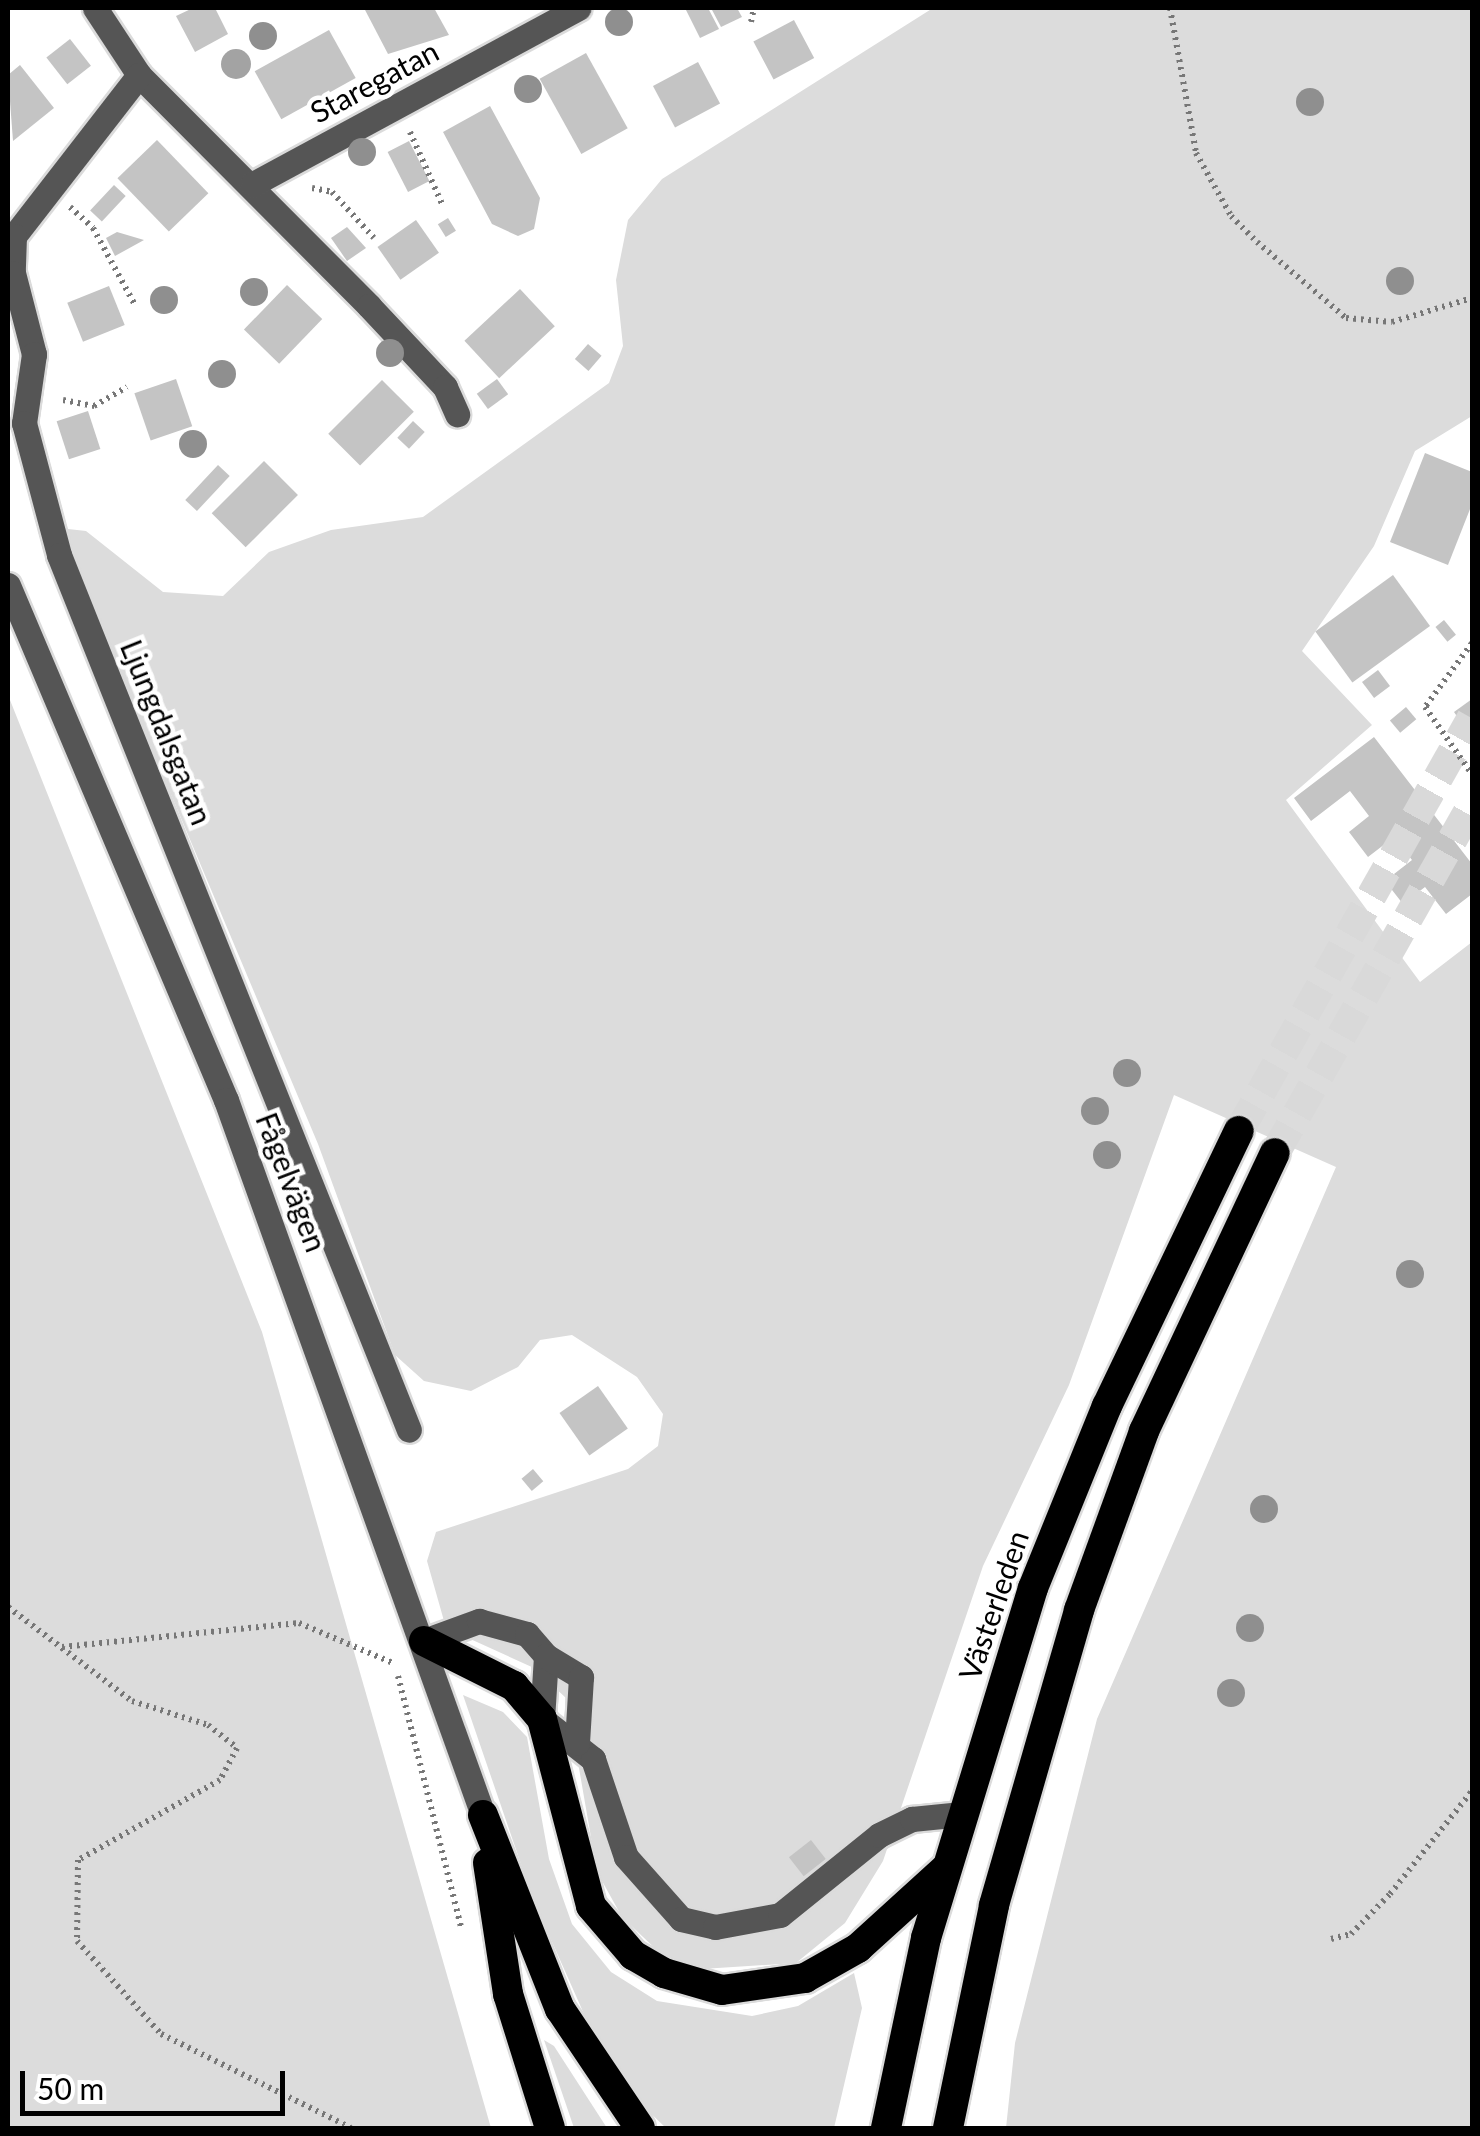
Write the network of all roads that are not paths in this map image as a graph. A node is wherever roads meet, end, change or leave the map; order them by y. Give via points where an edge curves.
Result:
1 (95, 8) edge
2 (579, 8) edge
3 (139, 75) junction
4 (253, 184) junction
5 (457, 414) dead end
6 (8, 585) edge
7 (1239, 1131) tunnel mouth
8 (1276, 1153) tunnel mouth
9 (409, 1430) dead end
10 (424, 1642) junction
11 (546, 1656) junction
12 (542, 1719) junction
13 (577, 1743) junction
14 (962, 1814) junction
15 (484, 1815) junction
16 (947, 1867) junction
17 (550, 2128) edge
18 (640, 2128) edge
19 (886, 2128) edge
20 (948, 2128) edge

1 - 3 street
2 - 4 street, Staregatan
3 - 4 street
3 - 9 street, Ljungdalsgatan via 48,188 11,255 33,377 24,424 59,554
4 - 5 street via 445,387
6 - 10 street, Fågelvägen via 226,1100
7 - 14 highway, Västerleden via 1070,1493
8 - 20 highway via 1152,1414 1079,1610 994,1905
10 - 11 street via 501,1622
10 - 12 highway via 514,1686
10 - 15 street, Fågelvägen
11 - 12 street
11 - 13 street via 581,1676
12 - 13 street
12 - 16 highway via 591,1906 633,1956 694,1985 777,1988 829,1968
13 - 14 street via 600,1775 626,1857 655,1898 681,1918 715,1927 780,1915 879,1835 912,1819
14 - 16 highway, Västerleden
15 - 17 highway via 494,1929
15 - 18 highway via 560,2009
16 - 19 highway, Västerleden

